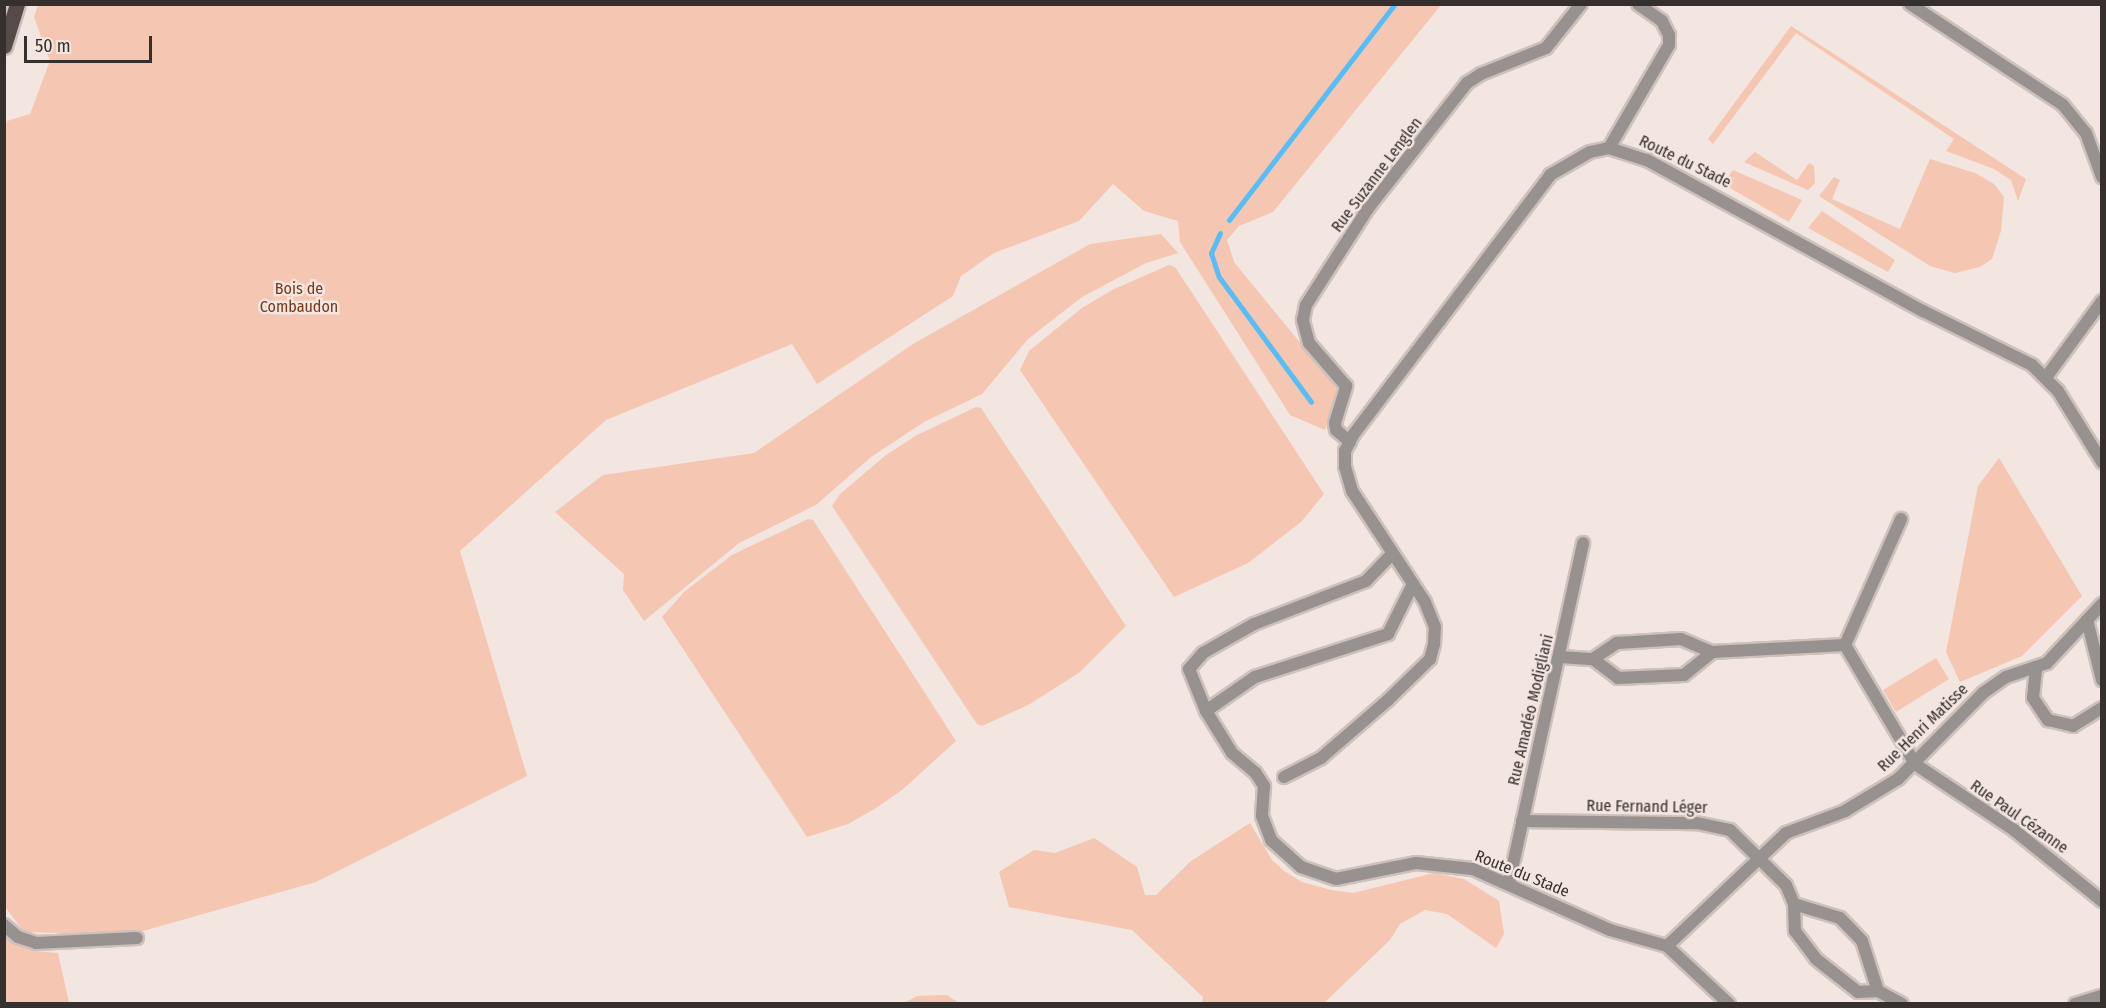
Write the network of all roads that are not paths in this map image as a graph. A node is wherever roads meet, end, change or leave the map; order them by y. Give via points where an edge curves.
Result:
1 (17, 4) edge
2 (1581, 4) edge
3 (1638, 4) edge
4 (1910, 4) edge
5 (4, 46) edge
6 (1609, 148) junction
7 (2099, 158) edge
8 (2102, 177) edge
9 (2102, 302) edge
10 (2047, 376) junction
11 (1350, 442) junction
12 (2102, 462) edge
13 (1901, 519) dead end
14 (1583, 543) dead end
15 (1392, 554) junction
16 (1413, 584) junction
17 (2102, 604) edge
18 (2087, 620) junction
19 (1845, 645) junction
20 (1712, 652) junction
21 (1561, 657) junction
22 (1593, 659) junction
23 (2036, 669) junction
24 (2102, 680) edge
25 (2102, 708) edge
26 (1206, 711) junction
27 (1915, 764) junction
28 (1284, 777) dead end
29 (1522, 821) junction
30 (1760, 857) junction
31 (1509, 884) junction
32 (2102, 901) edge
33 (1794, 904) junction
34 (4, 925) edge
35 (137, 938) dead end
36 (1667, 946) junction
37 (1878, 991) junction
38 (2102, 996) edge
39 (1729, 1004) edge
40 (1902, 1004) edge
41 (2075, 1004) edge

1 - 5 main road
2 - 11 street, Rue Suzanne Lenglen via 1546,48 1467,83 1369,207 1306,305 1303,320 1310,343 1346,386 1335,423 1336,430
3 - 6 street via 1662,21 1669,45
4 - 7 street via 2063,105 2086,133
6 - 10 street, Route du Stade via 1647,160 1743,209
6 - 11 street via 1578,156 1550,175
7 - 8 street
9 - 10 street
10 - 12 street
11 - 15 street via 1345,467 1352,490
13 - 19 street
14 - 21 street, Rue Amadéo Modigliani
15 - 16 street
15 - 26 street via 1366,581 1254,624 1193,660 1189,675
16 - 26 street via 1388,634 1255,677
16 - 28 street via 1435,627 1430,659 1321,758
17 - 18 street
18 - 23 street via 2047,663
18 - 24 street
19 - 20 street
19 - 27 street
20 - 22 street via 1681,639 1617,643
20 - 22 street via 1684,675 1618,678
21 - 22 street
21 - 29 street, Rue Amadéo Modigliani
23 - 25 street via 2033,698 2048,720 2073,726
23 - 27 street, Rue Henri Matisse via 2006,677 1983,693
26 - 31 street, Route du Stade via 1232,753 1255,772 1264,786 1262,816 1271,840 1289,859 1318,874 1350,878 1397,865 1436,863 1473,869
27 - 30 street, Rue Henri Matisse via 1845,811 1786,833
27 - 32 street, Rue Paul Cézanne via 2014,830
29 - 30 street, Rue Fernand Léger via 1720,826 1741,837
29 - 31 street, Rue Amadéo Modigliani
30 - 33 street, Rue Fernand Léger via 1786,885
30 - 36 street, Rue Henri Matisse
31 - 36 street, Route du Stade via 1610,930
33 - 37 street via 1840,918 1862,941
33 - 37 street via 1795,931 1816,959 1858,992
34 - 35 street via 18,937 36,944
36 - 39 street, Route du Stade
37 - 40 street
38 - 41 street

